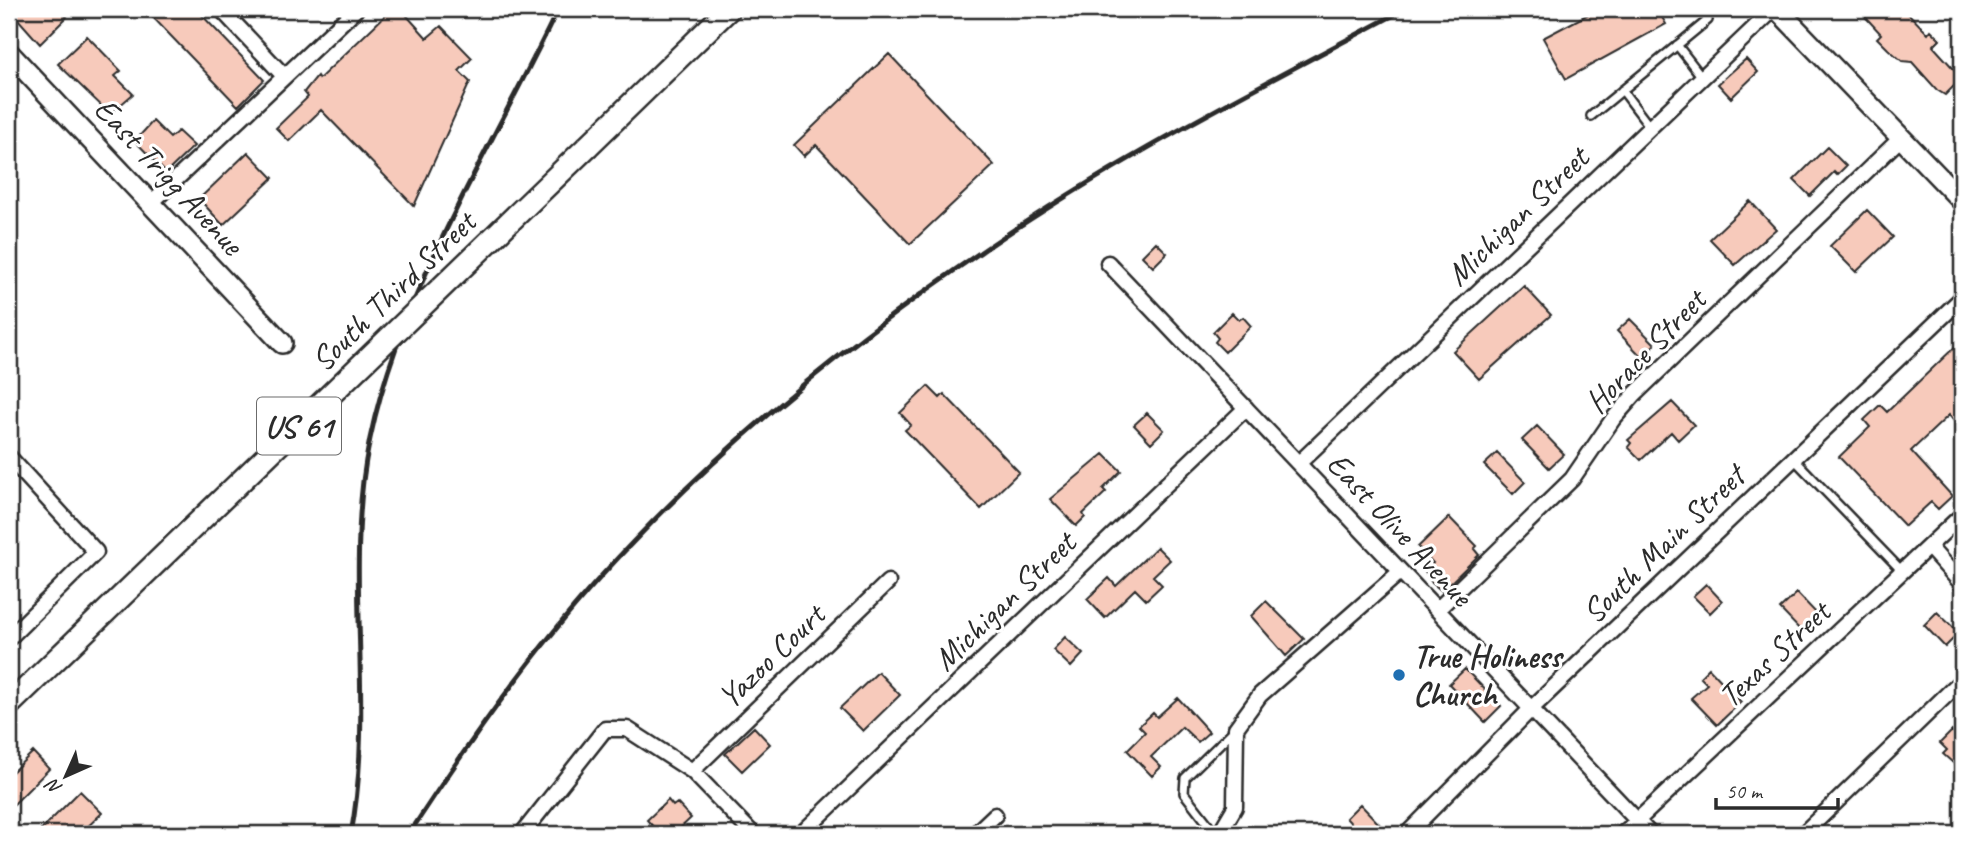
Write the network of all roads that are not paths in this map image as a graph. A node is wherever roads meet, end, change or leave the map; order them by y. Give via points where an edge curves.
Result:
1 (221, 9) edge
2 (356, 9) edge
3 (729, 9) edge
4 (1700, 9) edge
5 (1775, 9) edge
6 (1677, 45) junction
7 (9, 53) edge
8 (284, 76) junction
9 (1702, 77) junction
10 (1622, 90) junction
11 (1591, 116) dead end
12 (1650, 127) junction
13 (1901, 138) junction
14 (1962, 201) edge
15 (151, 203) junction
16 (1108, 263) dead end
17 (1962, 298) edge
18 (282, 343) dead end
19 (1246, 408) junction
20 (9, 457) edge
21 (1793, 459) junction
22 (1299, 463) junction
23 (1962, 515) edge
24 (1929, 547) junction
25 (1400, 572) junction
26 (1903, 572) junction
27 (888, 582) dead end
28 (1962, 584) edge
29 (1437, 610) junction
30 (9, 638) edge
31 (1962, 680) edge
32 (9, 705) edge
33 (1532, 708) junction
34 (1236, 728) junction
35 (692, 771) junction
36 (995, 815) dead end
37 (1637, 820) junction
38 (522, 834) edge
39 (752, 834) edge
40 (801, 834) edge
41 (975, 834) edge
42 (1218, 834) edge
43 (1408, 834) edge
44 (1623, 834) edge
45 (1650, 834) edge
46 (1803, 834) edge

1 - 8 street
2 - 8 street
3 - 32 main road, South Third Street / US 61, bridge
4 - 6 lane via 1708,20
5 - 9 street, Michigan Street
5 - 13 street
6 - 9 lane
6 - 10 lane
7 - 15 street, East Trigg Avenue
8 - 15 street
9 - 12 street, Michigan Street
10 - 11 lane
10 - 12 lane
12 - 22 street, Michigan Street
13 - 14 street
13 - 29 street, Horace Street via 1635,394 1572,479
15 - 18 street, East Trigg Avenue
16 - 19 street, East Olive Avenue
17 - 21 street, South Main Street
19 - 22 street, East Olive Avenue
19 - 40 street, Michigan Street
20 - 30 street via 96,552
21 - 26 lane
21 - 33 street, South Main Street
22 - 25 street, East Olive Avenue
23 - 24 street, Texas Street
24 - 26 street, Texas Street
24 - 28 street
25 - 29 street, East Olive Avenue
25 - 34 street via 1260,695
26 - 37 street, Texas Street
27 - 35 street, Yazoo Court
29 - 33 street, East Olive Avenue
31 - 46 street
33 - 37 street, East Olive Avenue
33 - 43 street, South Main Street
34 - 42 street via 1235,807
34 - 42 lane via 1185,778 1184,793
35 - 38 street via 627,729 605,729
35 - 39 street
36 - 41 street
37 - 44 street, Texas Street
37 - 45 street, East Olive Avenue

